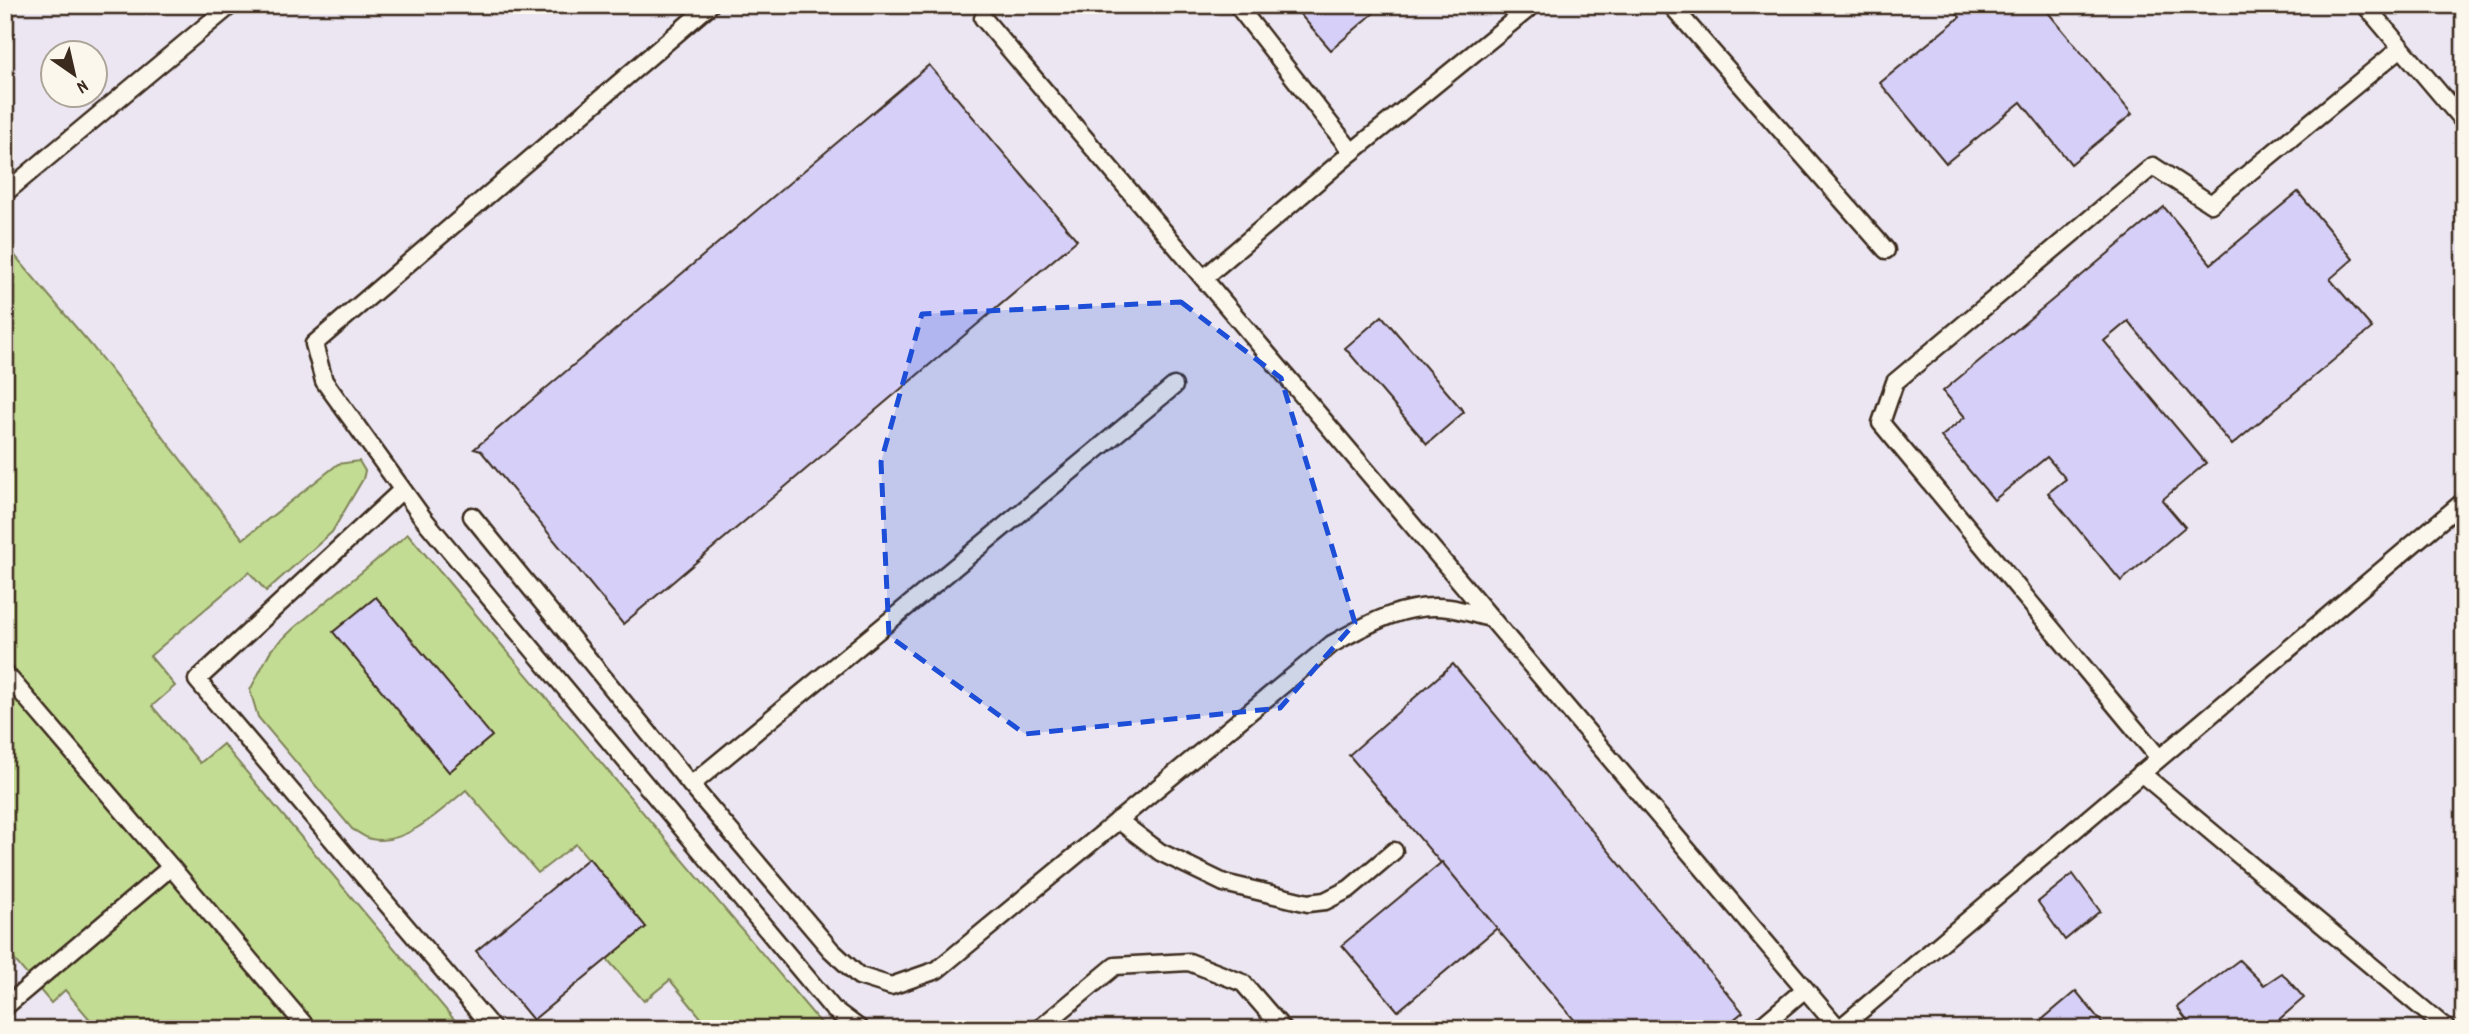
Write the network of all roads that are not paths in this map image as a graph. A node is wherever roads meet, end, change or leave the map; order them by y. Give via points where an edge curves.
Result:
1 (232, 5) edge
2 (709, 5) edge
3 (1237, 5) edge
4 (1533, 5) edge
5 (1671, 5) edge
6 (2365, 5) edge
7 (984, 18) dead end
8 (2401, 48) junction
9 (2464, 122) edge
10 (1352, 152) junction
11 (5, 193) edge
12 (1886, 250) dead end
13 (1204, 278) junction
14 (1174, 386) dead end
15 (402, 490) junction
16 (2464, 501) edge
17 (472, 516) dead end
18 (1491, 618) junction
19 (5, 673) edge
20 (2159, 758) junction
21 (2141, 774) junction
22 (691, 785) junction
23 (1118, 820) junction
24 (1394, 851) dead end
25 (171, 867) junction
26 (1805, 989) junction
27 (5, 1007) edge
28 (308, 1029) edge
29 (493, 1029) edge
30 (860, 1029) edge
31 (1039, 1029) edge
32 (1283, 1029) edge
33 (1758, 1029) edge
34 (1839, 1029) edge
35 (2447, 1029) edge

1 - 11 lane
2 - 15 lane via 314,344 324,381
3 - 10 lane
4 - 10 lane
5 - 12 lane
6 - 8 lane
7 - 13 lane
8 - 9 lane
8 - 20 lane via 2211,204 2153,166 1895,382 1884,412 1881,423
10 - 13 lane
13 - 18 lane
14 - 22 lane
15 - 29 lane via 197,680
15 - 30 lane via 833,1009
16 - 20 lane
17 - 22 lane
18 - 23 lane via 1434,608 1407,609 1371,622 1332,644
18 - 26 lane
19 - 25 lane
20 - 21 lane
21 - 34 lane
21 - 35 lane
22 - 23 lane via 831,950 859,976 891,986 937,970
23 - 24 lane via 1160,852 1224,883 1308,903 1349,890
25 - 27 lane
25 - 28 lane
26 - 33 lane
26 - 34 lane
31 - 32 lane via 1115,966 1189,962 1243,983

